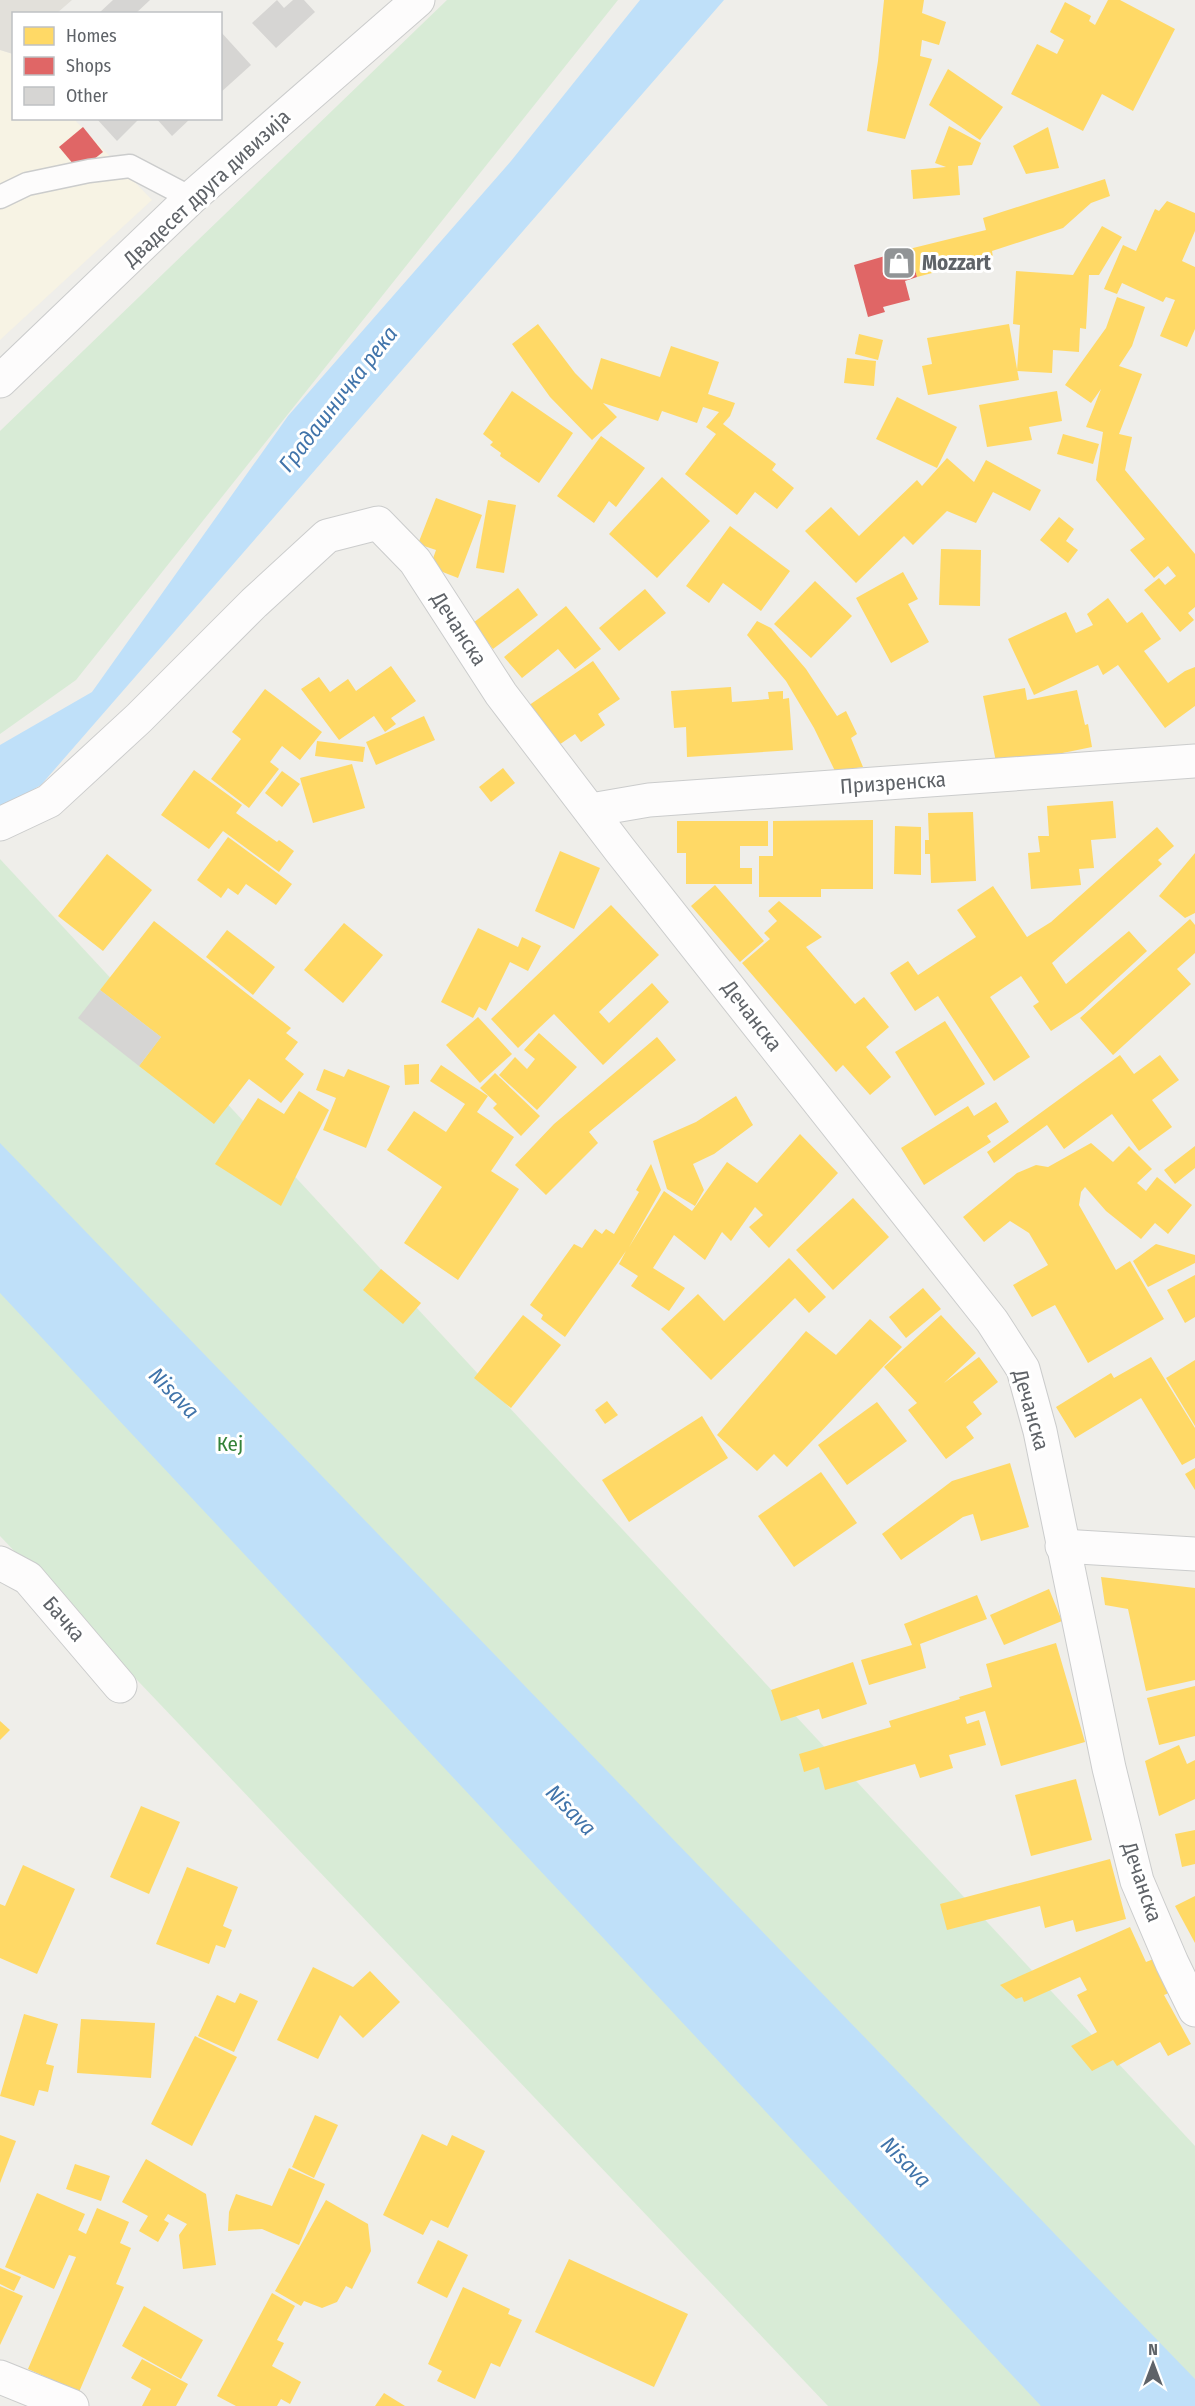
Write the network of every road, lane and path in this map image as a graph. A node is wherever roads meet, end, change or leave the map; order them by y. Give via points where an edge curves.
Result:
1 (418, 0) edge
2 (0, 197) edge
3 (191, 198) junction
4 (0, 381) edge
5 (1195, 761) edge
6 (591, 810) junction
7 (0, 825) edge
8 (1062, 1546) junction
9 (1195, 1554) edge
10 (0, 1563) edge
11 (120, 1686) dead end
12 (1195, 2010) edge
13 (0, 2377) edge
14 (72, 2406) edge

1 - 3 street, Двадесет друга дивизија
2 - 3 lane via 27,184 130,166
3 - 4 street, Двадесет друга дивизија
5 - 6 street, Призренска via 649,800
6 - 7 street, Дечанска via 501,694 415,561 378,523 327,536 49,801
6 - 8 street, Дечанска via 998,1330 1023,1369 1040,1431
8 - 9 street
8 - 12 street, Дечанска via 1137,1881
10 - 11 street, Бачка via 28,1578
13 - 14 street

